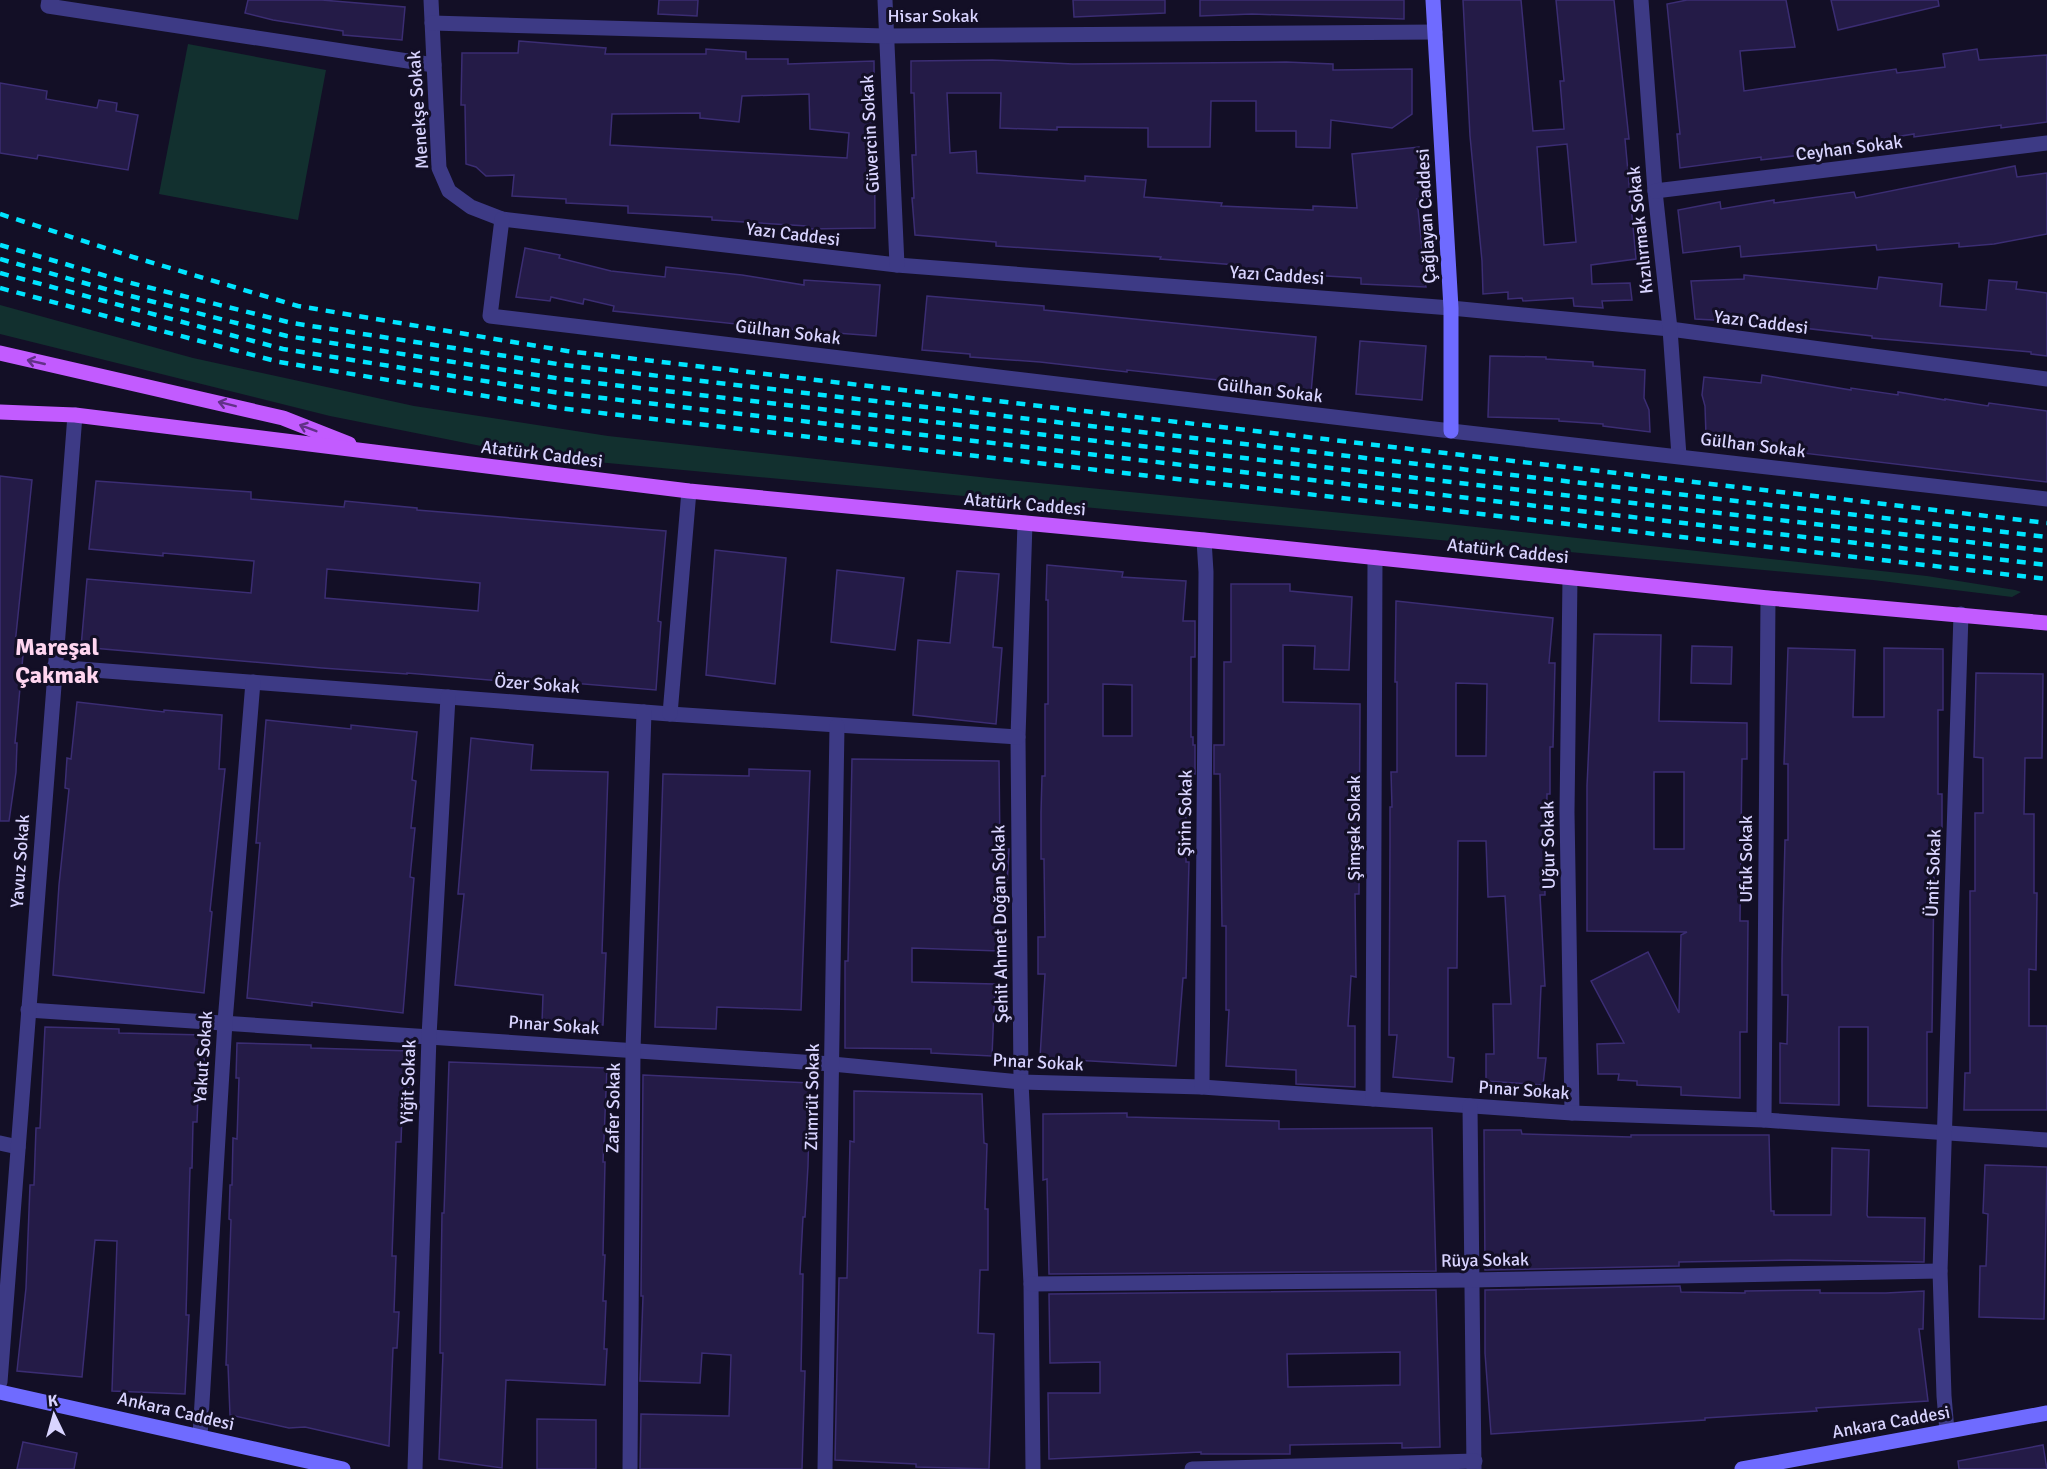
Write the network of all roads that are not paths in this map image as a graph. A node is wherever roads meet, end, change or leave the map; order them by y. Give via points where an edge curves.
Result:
1 (49, 0) edge
2 (432, 0) edge
3 (885, 0) edge
4 (1433, 0) edge
5 (1641, 0) edge
6 (432, 23) junction
7 (1435, 32) junction
8 (885, 36) junction
9 (434, 65) junction
10 (2047, 143) edge
11 (1655, 191) junction
12 (502, 219) junction
13 (897, 265) junction
14 (1451, 308) junction
15 (1670, 330) junction
16 (0, 353) edge
17 (2047, 379) edge
18 (3, 413) edge
19 (75, 415) junction
20 (1451, 431) junction
21 (372, 453) junction
22 (1679, 456) junction
23 (689, 491) junction
24 (2047, 499) edge
25 (1025, 524) junction
26 (1204, 540) junction
27 (1375, 557) junction
28 (1570, 577) junction
29 (1768, 598) junction
30 (1961, 614) junction
31 (2047, 623) edge
32 (54, 667) junction
33 (254, 682) junction
34 (448, 697) junction
35 (644, 712) junction
36 (670, 714) junction
37 (837, 726) junction
38 (1018, 737) junction
39 (28, 1010) junction
40 (225, 1022) junction
41 (429, 1036) junction
42 (633, 1050) junction
43 (832, 1064) junction
44 (1021, 1082) junction
45 (1202, 1087) junction
46 (1373, 1099) junction
47 (1470, 1106) junction
48 (1572, 1113) junction
49 (1764, 1120) junction
50 (1944, 1134) junction
51 (2047, 1140) edge
52 (0, 1143) edge
53 (18, 1147) junction
54 (5, 1254) edge
55 (1940, 1271) junction
56 (1472, 1280) junction
57 (1031, 1284) junction
58 (0, 1383) edge
59 (0, 1392) edge
60 (2047, 1413) edge
61 (1947, 1431) junction
62 (200, 1436) junction
63 (1474, 1465) edge
64 (344, 1469) edge
65 (415, 1469) edge
66 (630, 1469) edge
67 (825, 1469) edge
68 (1033, 1469) edge
69 (1192, 1469) edge
70 (1742, 1469) edge

1 - 9 street via 48,6
2 - 6 street, Menekşe Sokak
3 - 8 street, Güvercin Sokak
4 - 7 main road, Çağlayan Caddesi
5 - 11 street, Kızılırmak Sokak
6 - 8 street, Hisar Sokak
6 - 9 street, Menekşe Sokak
7 - 8 street, Hisar Sokak
7 - 14 main road, Çağlayan Caddesi
8 - 13 street, Güvercin Sokak
9 - 12 street, Menekşe Sokak via 439,168 449,191 471,207
10 - 11 street, Ceyhan Sokak
11 - 15 street, Kızılırmak Sokak
12 - 13 street, Yazı Caddesi
12 - 20 street, Gülhan Sokak via 489,316
13 - 14 street, Yazı Caddesi
14 - 15 street, Yazı Caddesi
14 - 20 main road, Çağlayan Caddesi
15 - 17 street, Yazı Caddesi
15 - 22 street, Kızılırmak Sokak
21 -> 16 main road via 283,418
18 - 19 main road, Atatürk Caddesi
19 - 21 main road, Atatürk Caddesi
19 - 32 street, Yavuz Sokak
20 - 22 street, Gülhan Sokak
21 - 23 main road, Atatürk Caddesi
22 - 24 street, Gülhan Sokak
23 - 25 main road, Atatürk Caddesi
23 - 36 street
25 - 26 main road, Atatürk Caddesi
25 - 38 street, Şehit Ahmet Doğan Sokak
26 - 27 main road, Atatürk Caddesi
26 - 45 street, Şirin Sokak
27 - 28 main road, Atatürk Caddesi
27 - 46 street, Şimşek Sokak
28 - 29 main road, Atatürk Caddesi
28 - 48 street, Uğur Sokak via 1567,812
29 - 30 main road, Atatürk Caddesi
29 - 49 street, Ufuk Sokak
30 - 31 main road, Atatürk Caddesi
30 - 50 street, Ümit Sokak
32 - 33 street, Özer Sokak
32 - 39 street, Yavuz Sokak
33 - 34 street, Özer Sokak
33 - 40 street, Yakut Sokak
34 - 35 street, Özer Sokak
34 - 41 street, Yiğit Sokak
35 - 36 street, Özer Sokak
35 - 42 street, Zafer Sokak
36 - 37 street, Özer Sokak
37 - 38 street, Özer Sokak
37 - 43 street, Zümrüt Sokak
38 - 44 street, Şehit Ahmet Doğan Sokak
39 - 40 street, Pınar Sokak
39 - 53 street, Yavuz Sokak
40 - 41 street, Pınar Sokak
40 - 62 street, Yakut Sokak
41 - 42 street, Pınar Sokak
41 - 65 street, Yiğit Sokak
42 - 43 street, Pınar Sokak
42 - 66 street, Zafer Sokak
43 - 44 street, Pınar Sokak
43 - 67 street, Zümrüt Sokak
44 - 45 street, Pınar Sokak
44 - 57 street, Şehit Ahmet Doğan Sokak
45 - 46 street, Pınar Sokak
46 - 47 street, Pınar Sokak
47 - 48 street, Pınar Sokak
47 - 56 street
48 - 49 street, Pınar Sokak
49 - 50 street, Pınar Sokak
50 - 51 street, Pınar Sokak
50 - 55 street, Ümit Sokak
52 - 53 street
53 - 54 street, Yavuz Sokak
54 - 58 street, Yavuz Sokak
55 - 56 street, Rüya Sokak
55 - 61 street, Ümit Sokak
56 - 57 street, Rüya Sokak
56 - 63 street
57 - 68 street, Şehit Ahmet Doğan Sokak
59 - 62 main road, Ankara Caddesi
60 - 61 main road, Ankara Caddesi
61 - 70 main road, Ankara Caddesi
62 - 64 main road, Ankara Caddesi
63 - 69 street

